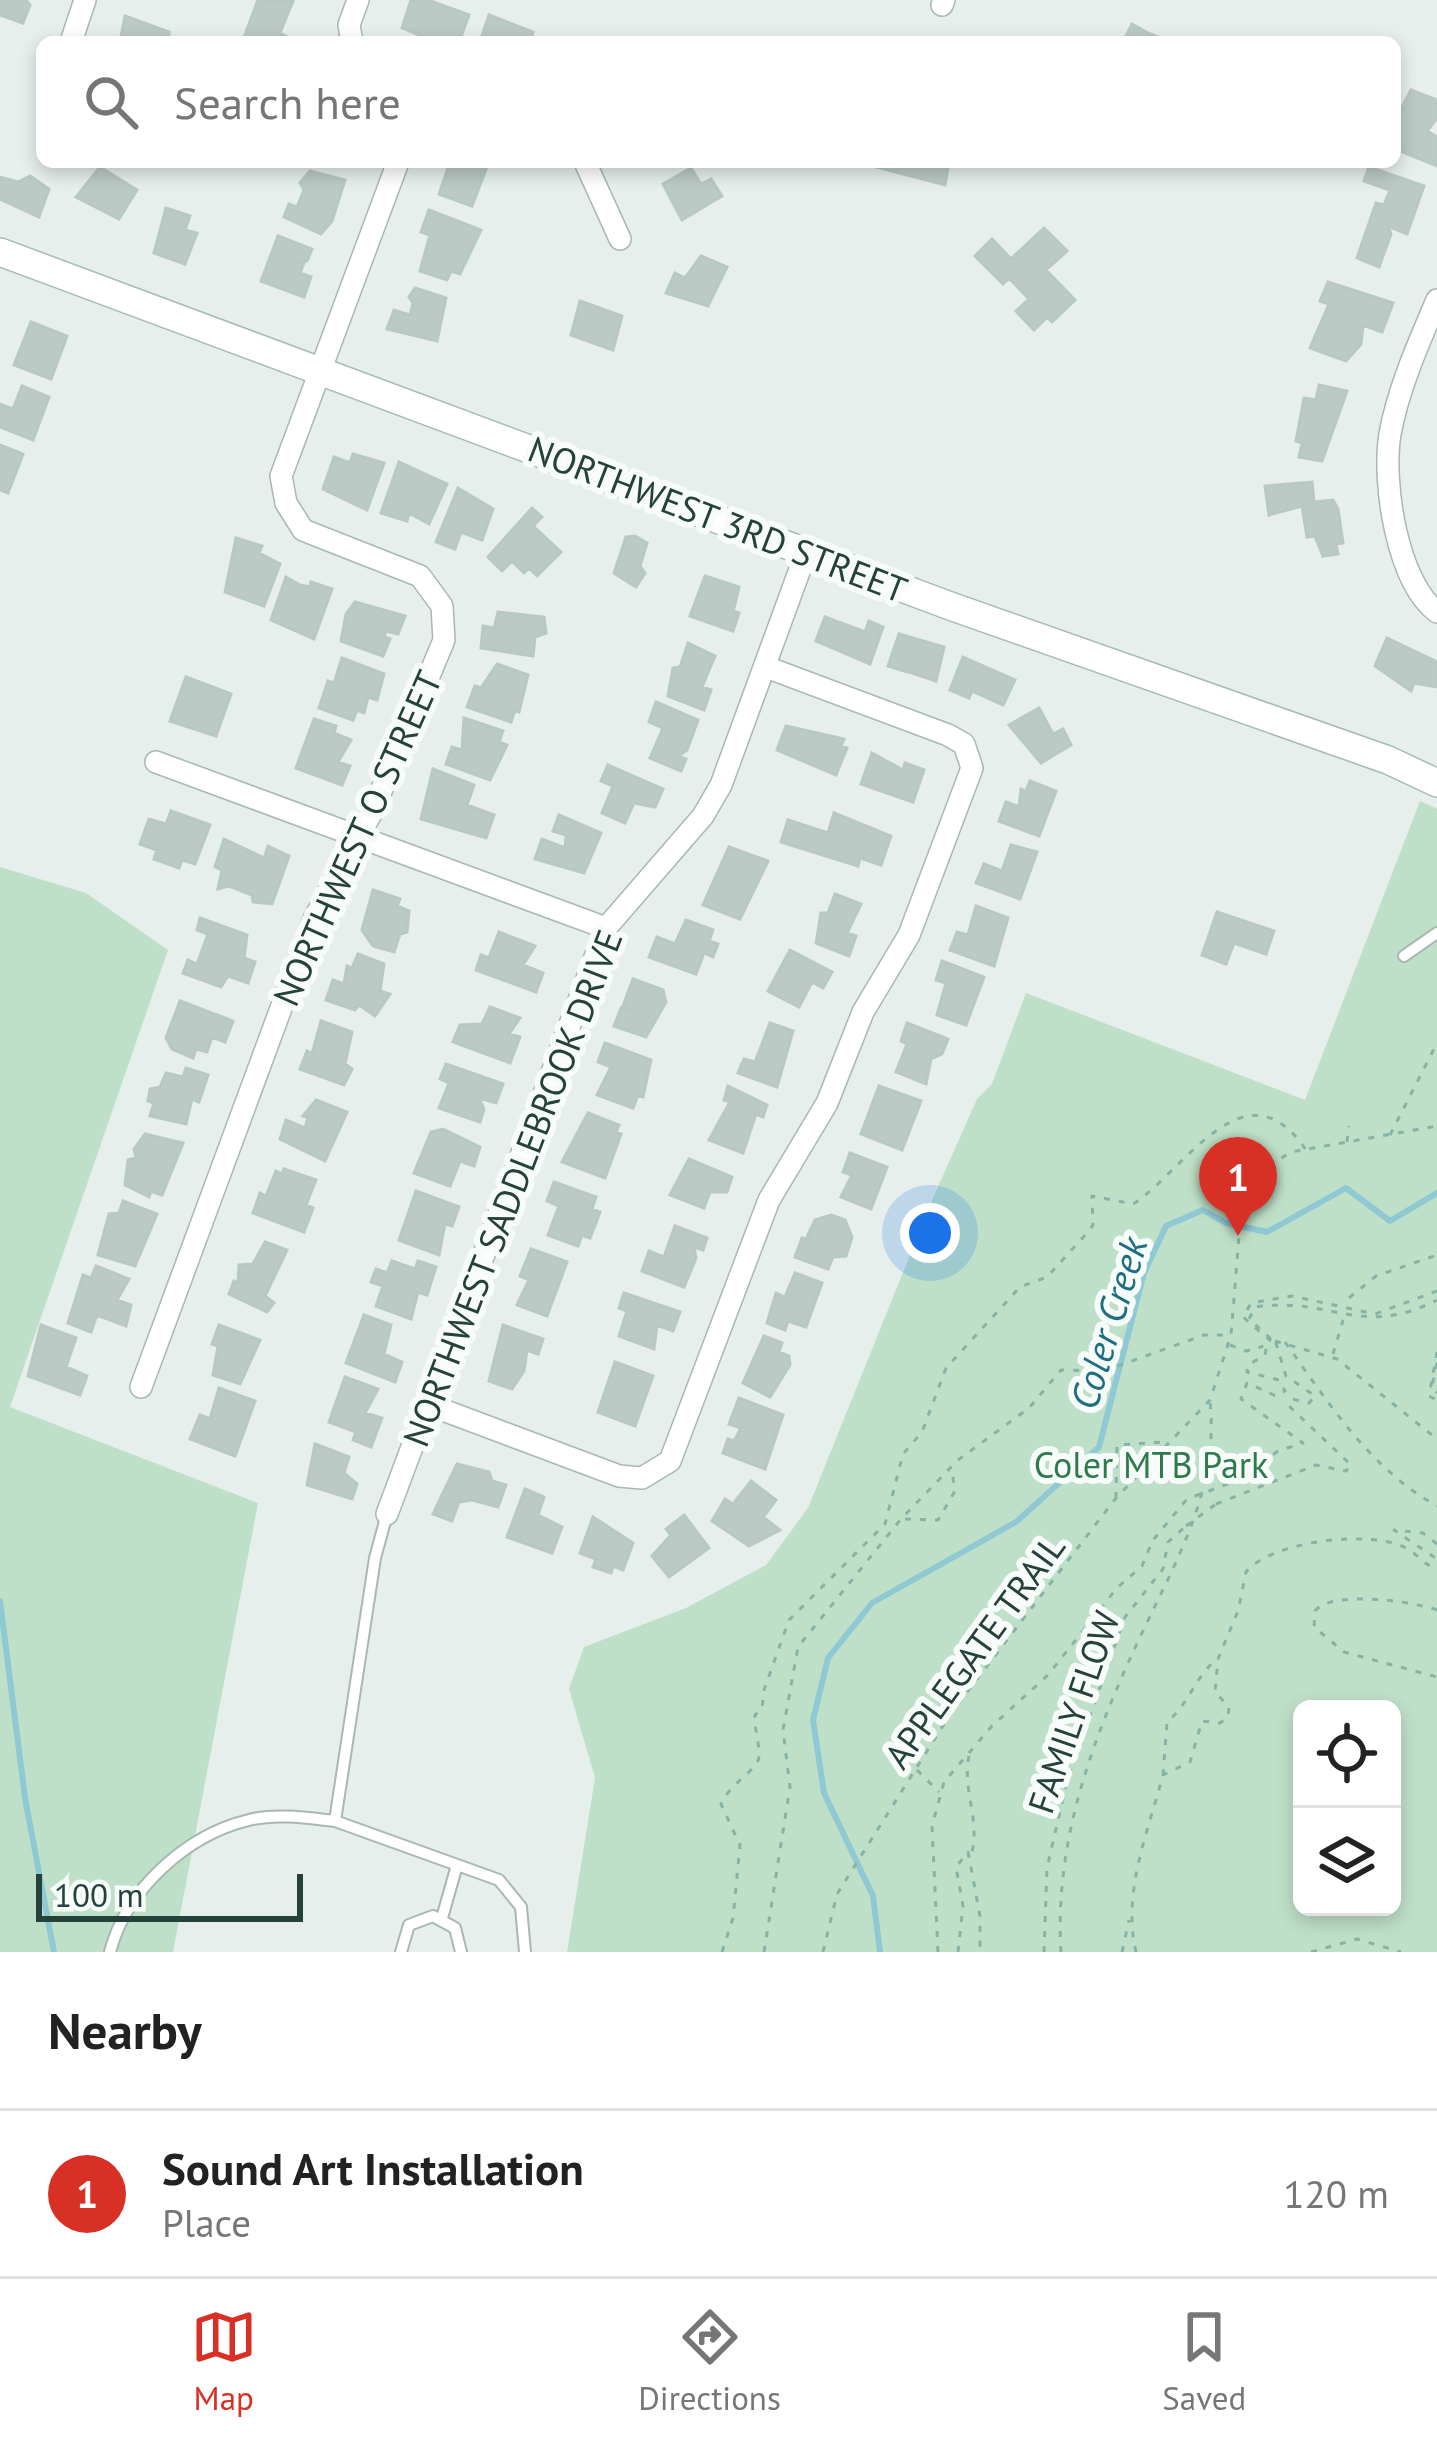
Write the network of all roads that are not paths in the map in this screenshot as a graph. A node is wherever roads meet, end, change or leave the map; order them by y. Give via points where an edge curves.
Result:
1 (86, 0) edge
2 (358, 0) edge
3 (73, 36) edge
4 (351, 36) edge
5 (396, 168) edge
6 (588, 168) edge
7 (620, 239) dead end
8 (3, 261) edge
9 (1437, 300) edge
10 (1432, 324) edge
11 (324, 372) junction
12 (807, 550) junction
13 (1437, 612) edge
14 (766, 667) junction
15 (156, 762) dead end
16 (1437, 783) edge
17 (356, 837) junction
18 (606, 928) junction
19 (1437, 933) edge
20 (1404, 956) dead end
21 (141, 1387) dead end
22 (428, 1404) junction
23 (387, 1514) joint
24 (335, 1821) junction
25 (457, 1865) junction
26 (442, 1918) junction
27 (110, 1952) edge
28 (401, 1952) edge
29 (461, 1952) edge
30 (525, 1952) edge

1 - 3 street
2 - 4 street
5 - 11 street, NORTHWEST O STREET
6 - 7 street
8 - 11 street, NORTHWEST 3RD STREET
9 - 10 street
10 - 13 street via 1389,437 1404,566
11 - 12 street, NORTHWEST 3RD STREET
11 - 17 street, NORTHWEST O STREET via 281,476 286,503 304,530 420,576 442,606 444,640
12 - 14 street, NORTHWEST SADDLEBROOK DRIVE
12 - 16 street, NORTHWEST 3RD STREET
14 - 18 street, NORTHWEST SADDLEBROOK DRIVE via 703,816
14 - 22 street via 964,743 972,768 909,934 769,1200 670,1461 642,1478 619,1476
15 - 17 street
17 - 18 street
17 - 21 street, NORTHWEST O STREET via 314,919
18 - 22 street, NORTHWEST SADDLEBROOK DRIVE
19 - 20 lane
22 - 23 street, NORTHWEST SADDLEBROOK DRIVE
23 - 24 lane
24 - 25 lane
24 - 27 lane via 252,1819 207,1835 132,1898
25 - 26 lane
25 - 30 lane via 511,1889
26 - 28 lane via 409,1925
26 - 29 lane via 455,1928

